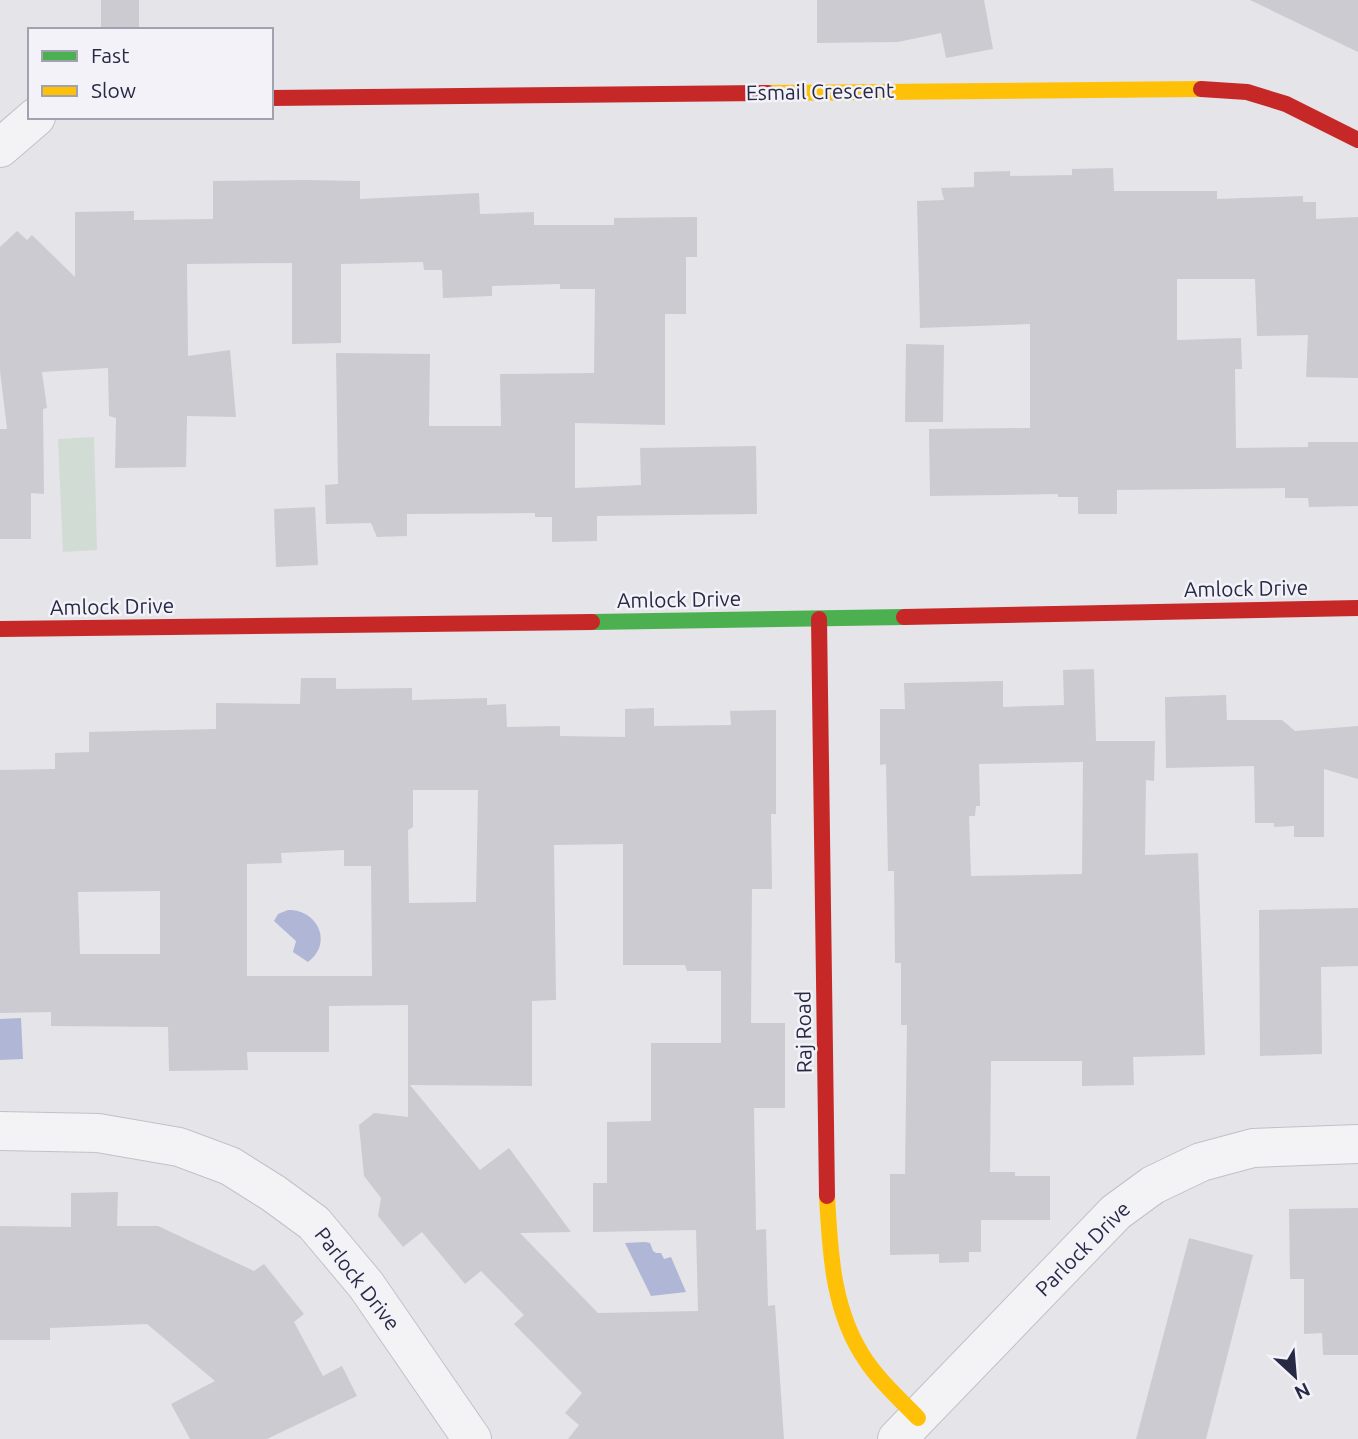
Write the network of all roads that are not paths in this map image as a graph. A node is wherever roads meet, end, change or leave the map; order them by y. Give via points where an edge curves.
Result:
1 (273, 98) edge
2 (34, 119) edge
3 (1358, 140) edge
4 (0, 149) edge
5 (1358, 608) edge
6 (819, 619) junction
7 (0, 629) edge
8 (0, 1131) edge
9 (1358, 1144) edge
10 (908, 1429) edge
11 (472, 1439) edge

1 - 3 street, Esmail Crescent via 1194,88 1247,92 1286,104
2 - 4 street
5 - 6 street, Amlock Drive
6 - 7 street, Amlock Drive
6 - 10 street, Raj Road via 830,1246 850,1336
8 - 11 street, Parlock Drive via 98,1133 179,1147 230,1167 273,1193 314,1223 366,1285
9 - 10 street, Parlock Drive via 1253,1148 1201,1162 1153,1185 1116,1212

